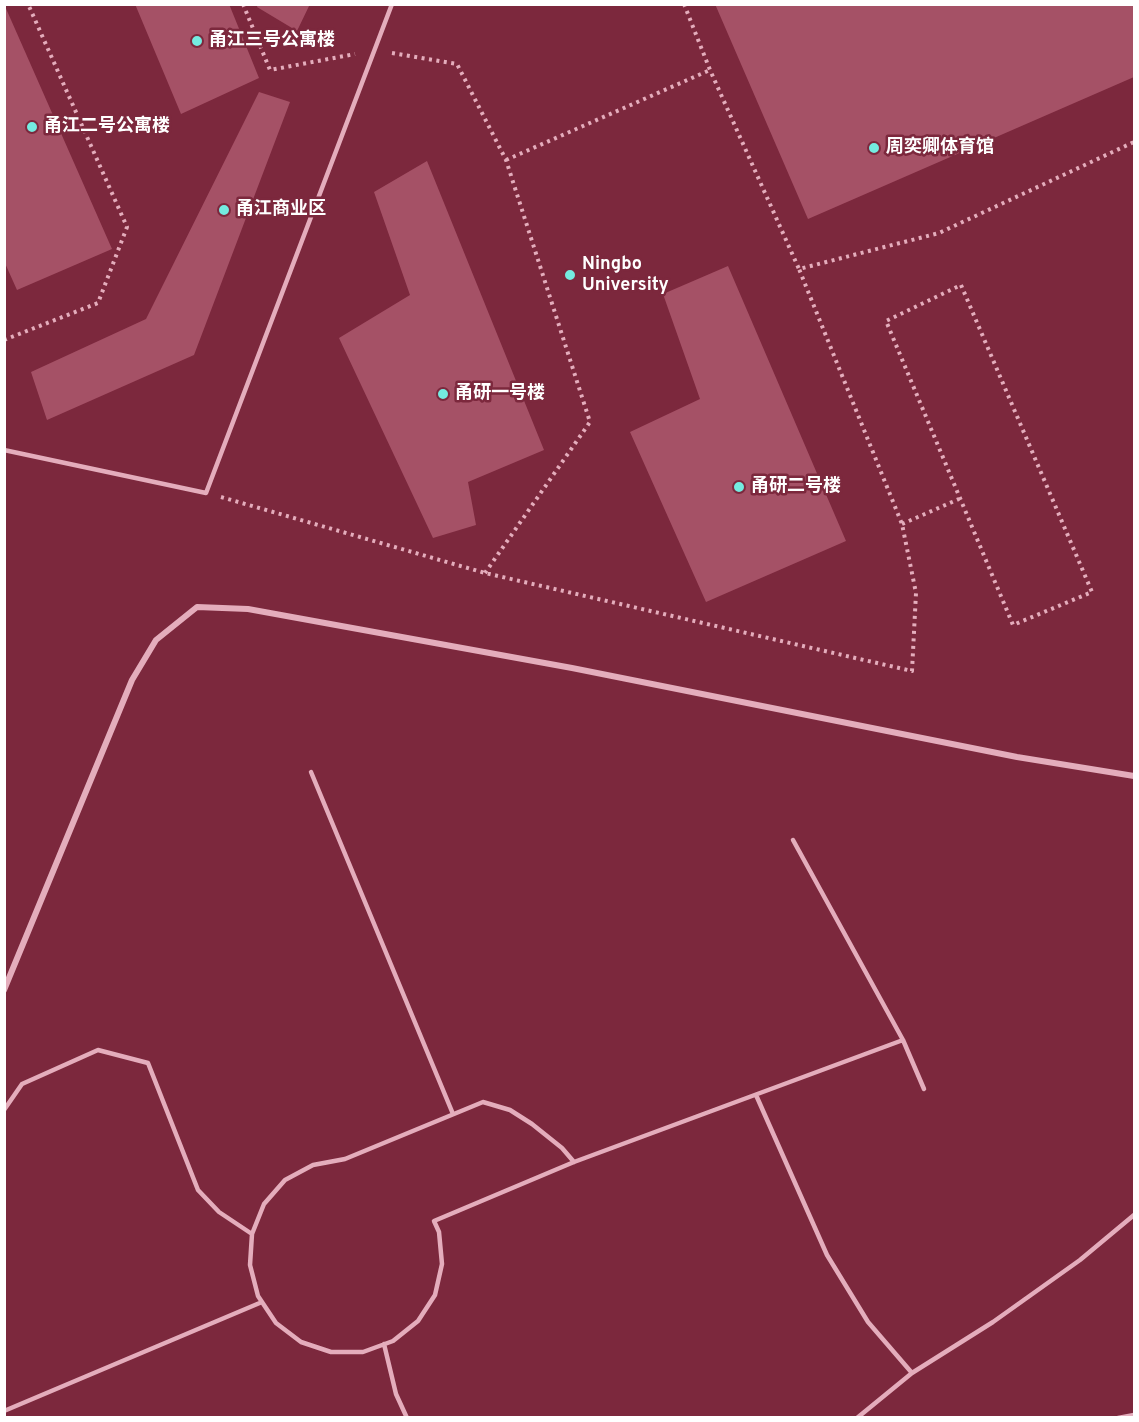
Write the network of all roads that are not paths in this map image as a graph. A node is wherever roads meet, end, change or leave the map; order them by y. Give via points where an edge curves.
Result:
1 (392, 4) edge
2 (4, 450) edge
3 (311, 772) dead end
4 (1134, 776) edge
5 (793, 840) dead end
6 (4, 990) edge
7 (903, 1040) junction
8 (924, 1089) dead end
9 (756, 1095) junction
10 (4, 1110) edge
11 (453, 1114) junction
12 (574, 1162) junction
13 (1134, 1215) edge
14 (252, 1234) junction
15 (262, 1302) junction
16 (384, 1344) junction
17 (912, 1373) junction
18 (4, 1411) edge
19 (1134, 1415) edge
20 (407, 1418) edge
21 (856, 1418) edge
22 (1118, 1418) edge

1 - 2 lane via 206,493
3 - 11 lane
4 - 6 street via 1017,757 572,668 248,609 196,607 156,640 132,680
5 - 7 lane
7 - 8 lane
7 - 9 lane
9 - 12 lane
9 - 17 lane via 827,1255 868,1322
10 - 14 lane via 22,1084 98,1050 148,1064 198,1190 219,1212
11 - 12 lane via 483,1102 510,1110 562,1148
11 - 14 lane via 345,1159 313,1165 285,1180 264,1204
12 - 16 lane via 434,1221 442,1264 435,1295 418,1321
13 - 17 lane via 1080,1260 993,1322
14 - 15 lane via 250,1265
15 - 16 lane via 276,1323 301,1342 331,1352 363,1352
15 - 18 lane
16 - 20 lane via 396,1394
17 - 21 lane
19 - 22 lane

